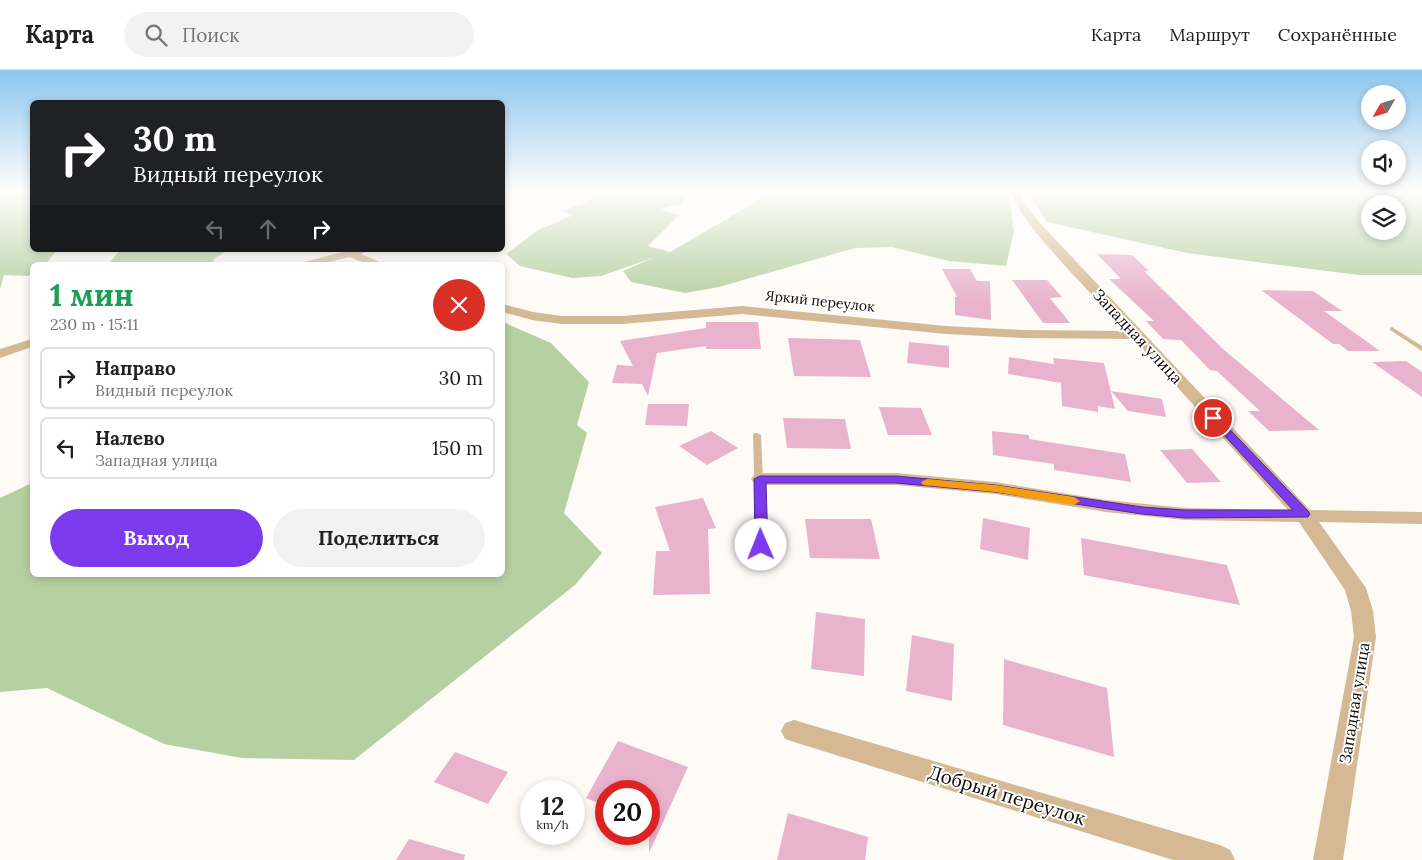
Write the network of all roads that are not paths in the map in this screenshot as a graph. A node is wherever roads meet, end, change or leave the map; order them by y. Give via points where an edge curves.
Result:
1 (1039, 229) edge
2 (357, 252) edge
3 (351, 254) junction
4 (317, 262) edge
5 (373, 262) edge
6 (505, 309) edge
7 (1392, 329) dead end
8 (1136, 335) junction
9 (30, 344) edge
10 (1422, 349) edge
11 (0, 354) edge
12 (756, 435) dead end
13 (760, 479) junction
14 (1303, 514) junction
15 (1422, 518) edge
16 (761, 545) dead end
17 (794, 731) dead end
18 (1220, 860) edge
19 (1328, 860) edge

1 - 8 street, Западная улица
2 - 3 street
3 - 4 street
3 - 5 street
6 - 8 street, Яркий переулок via 527,317 576,323 742,310 946,330
7 - 10 lane
8 - 14 street, Западная улица
9 - 11 street
12 - 13 lane
13 - 14 street via 896,480 995,488 1185,514
13 - 16 lane
14 - 15 street
14 - 19 street, Западная улица via 1355,588 1365,637
17 - 18 street, Добрый переулок

